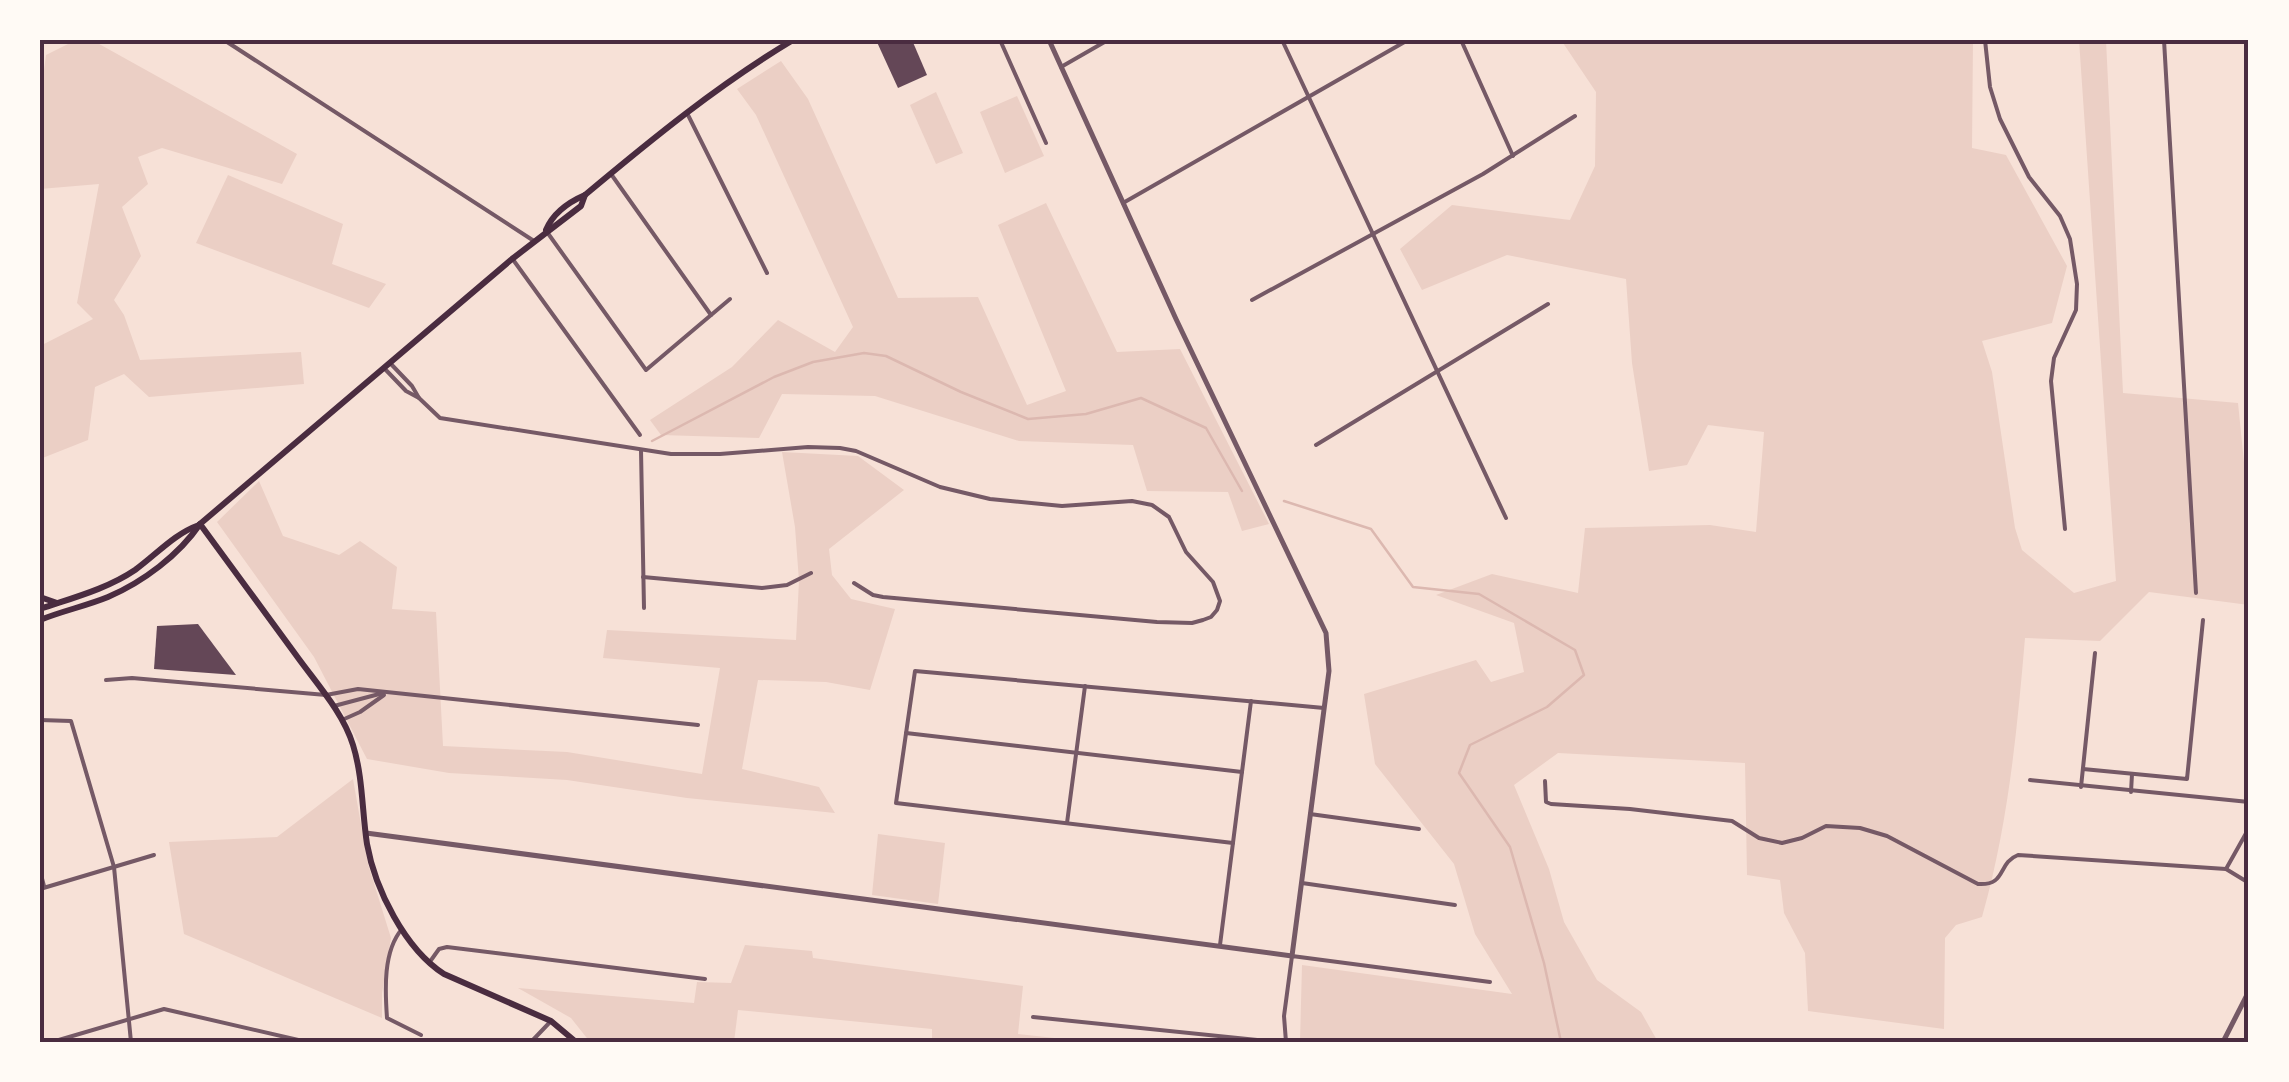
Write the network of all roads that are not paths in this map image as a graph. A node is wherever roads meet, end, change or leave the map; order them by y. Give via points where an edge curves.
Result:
1 (224, 40) edge
2 (793, 40) edge
3 (1000, 40) edge
4 (1049, 40) edge
5 (1108, 40) edge
6 (1282, 40) edge
7 (1408, 40) edge
8 (1461, 40) edge
9 (1985, 40) edge
10 (2164, 40) edge
11 (1061, 66) junction
12 (1309, 97) junction
13 (686, 111) junction
14 (1575, 116) dead end
15 (1046, 143) dead end
16 (1514, 156) junction
17 (611, 174) junction
18 (1123, 203) junction
19 (546, 231) junction
20 (1373, 234) junction
21 (534, 241) junction
22 (512, 259) junction
23 (767, 273) dead end
24 (730, 299) dead end
25 (1252, 300) dead end
26 (1548, 304) dead end
27 (711, 315) junction
28 (387, 366) junction
29 (1438, 372) junction
30 (640, 435) dead end
31 (1316, 446) dead end
32 (642, 450) junction
33 (1506, 518) dead end
34 (200, 524) junction
35 (2065, 529) dead end
36 (811, 573) dead end
37 (643, 577) junction
38 (854, 584) dead end
39 (2196, 594) dead end
40 (40, 597) edge
41 (57, 603) junction
42 (644, 608) dead end
43 (40, 609) edge
44 (40, 620) edge
45 (2203, 620) dead end
46 (2094, 653) dead end
47 (106, 680) dead end
48 (1085, 686) junction
49 (388, 692) junction
50 (326, 696) junction
51 (1251, 701) junction
52 (334, 706) junction
53 (1324, 708) junction
54 (40, 720) edge
55 (342, 720) junction
56 (698, 725) dead end
57 (906, 733) junction
58 (1076, 753) junction
59 (2083, 770) junction
60 (1242, 772) junction
61 (2132, 774) junction
62 (2148, 776) junction
63 (2030, 780) dead end
64 (1545, 781) dead end
65 (2082, 787) junction
66 (2131, 792) junction
67 (2147, 793) junction
68 (2249, 802) edge
69 (1310, 814) junction
70 (1067, 823) junction
71 (2249, 828) edge
72 (1419, 829) dead end
73 (366, 833) junction
74 (1232, 843) junction
75 (154, 855) dead end
76 (114, 867) junction
77 (2226, 869) junction
78 (40, 871) edge
79 (1302, 882) junction
80 (2249, 884) edge
81 (42, 888) edge
82 (1456, 905) dead end
83 (402, 928) junction
84 (1219, 946) junction
85 (1292, 956) junction
86 (428, 963) junction
87 (705, 979) dead end
88 (1490, 982) dead end
89 (2249, 991) edge
90 (1033, 1017) dead end
91 (129, 1019) junction
92 (551, 1021) junction
93 (421, 1035) dead end
94 (52, 1042) edge
95 (131, 1042) edge
96 (306, 1042) edge
97 (531, 1042) edge
98 (576, 1042) edge
99 (1278, 1042) edge
100 (1286, 1042) edge
101 (2223, 1042) edge

1 - 21 street
2 - 13 main road
3 - 15 street
4 - 11 street
5 - 11 street
6 - 12 street
7 - 12 street
8 - 16 street
9 - 35 street via 2000,119 2029,177 2066,226 2074,258 2076,310 2051,381
10 - 39 street
11 - 18 street
12 - 18 street
12 - 20 street
13 - 17 main road
13 - 23 street
14 - 16 street
16 - 20 street
17 - 19 main road
17 - 27 street
18 - 53 street via 1322,621 1329,659
19 - 21 main road
19 - 27 street via 646,370
20 - 25 street
20 - 29 street
21 - 22 main road
22 - 28 main road
22 - 30 street
24 - 27 street
26 - 29 street
28 - 32 street via 440,418
28 - 34 main road
29 - 31 street
29 - 33 street
32 - 37 street
32 - 38 street via 695,455 840,448 990,500 1152,504 1170,517 1220,601 1211,617 1176,623 873,595
34 - 41 main road via 112,583
34 - 44 main road via 128,588
34 - 50 main road
36 - 37 street via 762,588
37 - 42 street
40 - 41 main road
41 - 43 main road
45 - 62 street via 2187,779
46 - 59 street
47 - 50 street
48 - 51 street
48 - 57 street via 915,671
48 - 58 street
49 - 50 street
49 - 52 street
49 - 55 street
49 - 56 street
50 - 52 main road
51 - 53 street
51 - 60 street
52 - 55 main road
53 - 69 street
54 - 76 street via 71,721
55 - 73 main road via 356,756
57 - 58 street
57 - 70 street via 896,803
58 - 60 street
58 - 70 street
59 - 61 street
59 - 65 street
60 - 74 street
61 - 62 street
61 - 66 street
62 - 67 street
63 - 65 street
64 - 77 street via 1551,804 1732,820 1769,841 1792,842 1826,826 1860,828 1978,884 1996,882 2018,855
65 - 66 street
66 - 67 street
67 - 68 street
69 - 72 street
69 - 79 street
70 - 74 street
71 - 77 street
73 - 83 main road via 380,886
73 - 84 street
74 - 84 street
75 - 76 street
76 - 81 street
76 - 91 street
77 - 80 street
78 - 81 street
79 - 82 street
79 - 85 street
83 - 86 main road
83 - 93 street via 391,950 387,1018
84 - 85 street
85 - 88 street
85 - 100 street
86 - 87 street via 448,947
86 - 92 main road
89 - 101 street
90 - 99 street
91 - 94 street
91 - 95 street
91 - 96 street via 169,1010
92 - 97 street
92 - 98 main road

